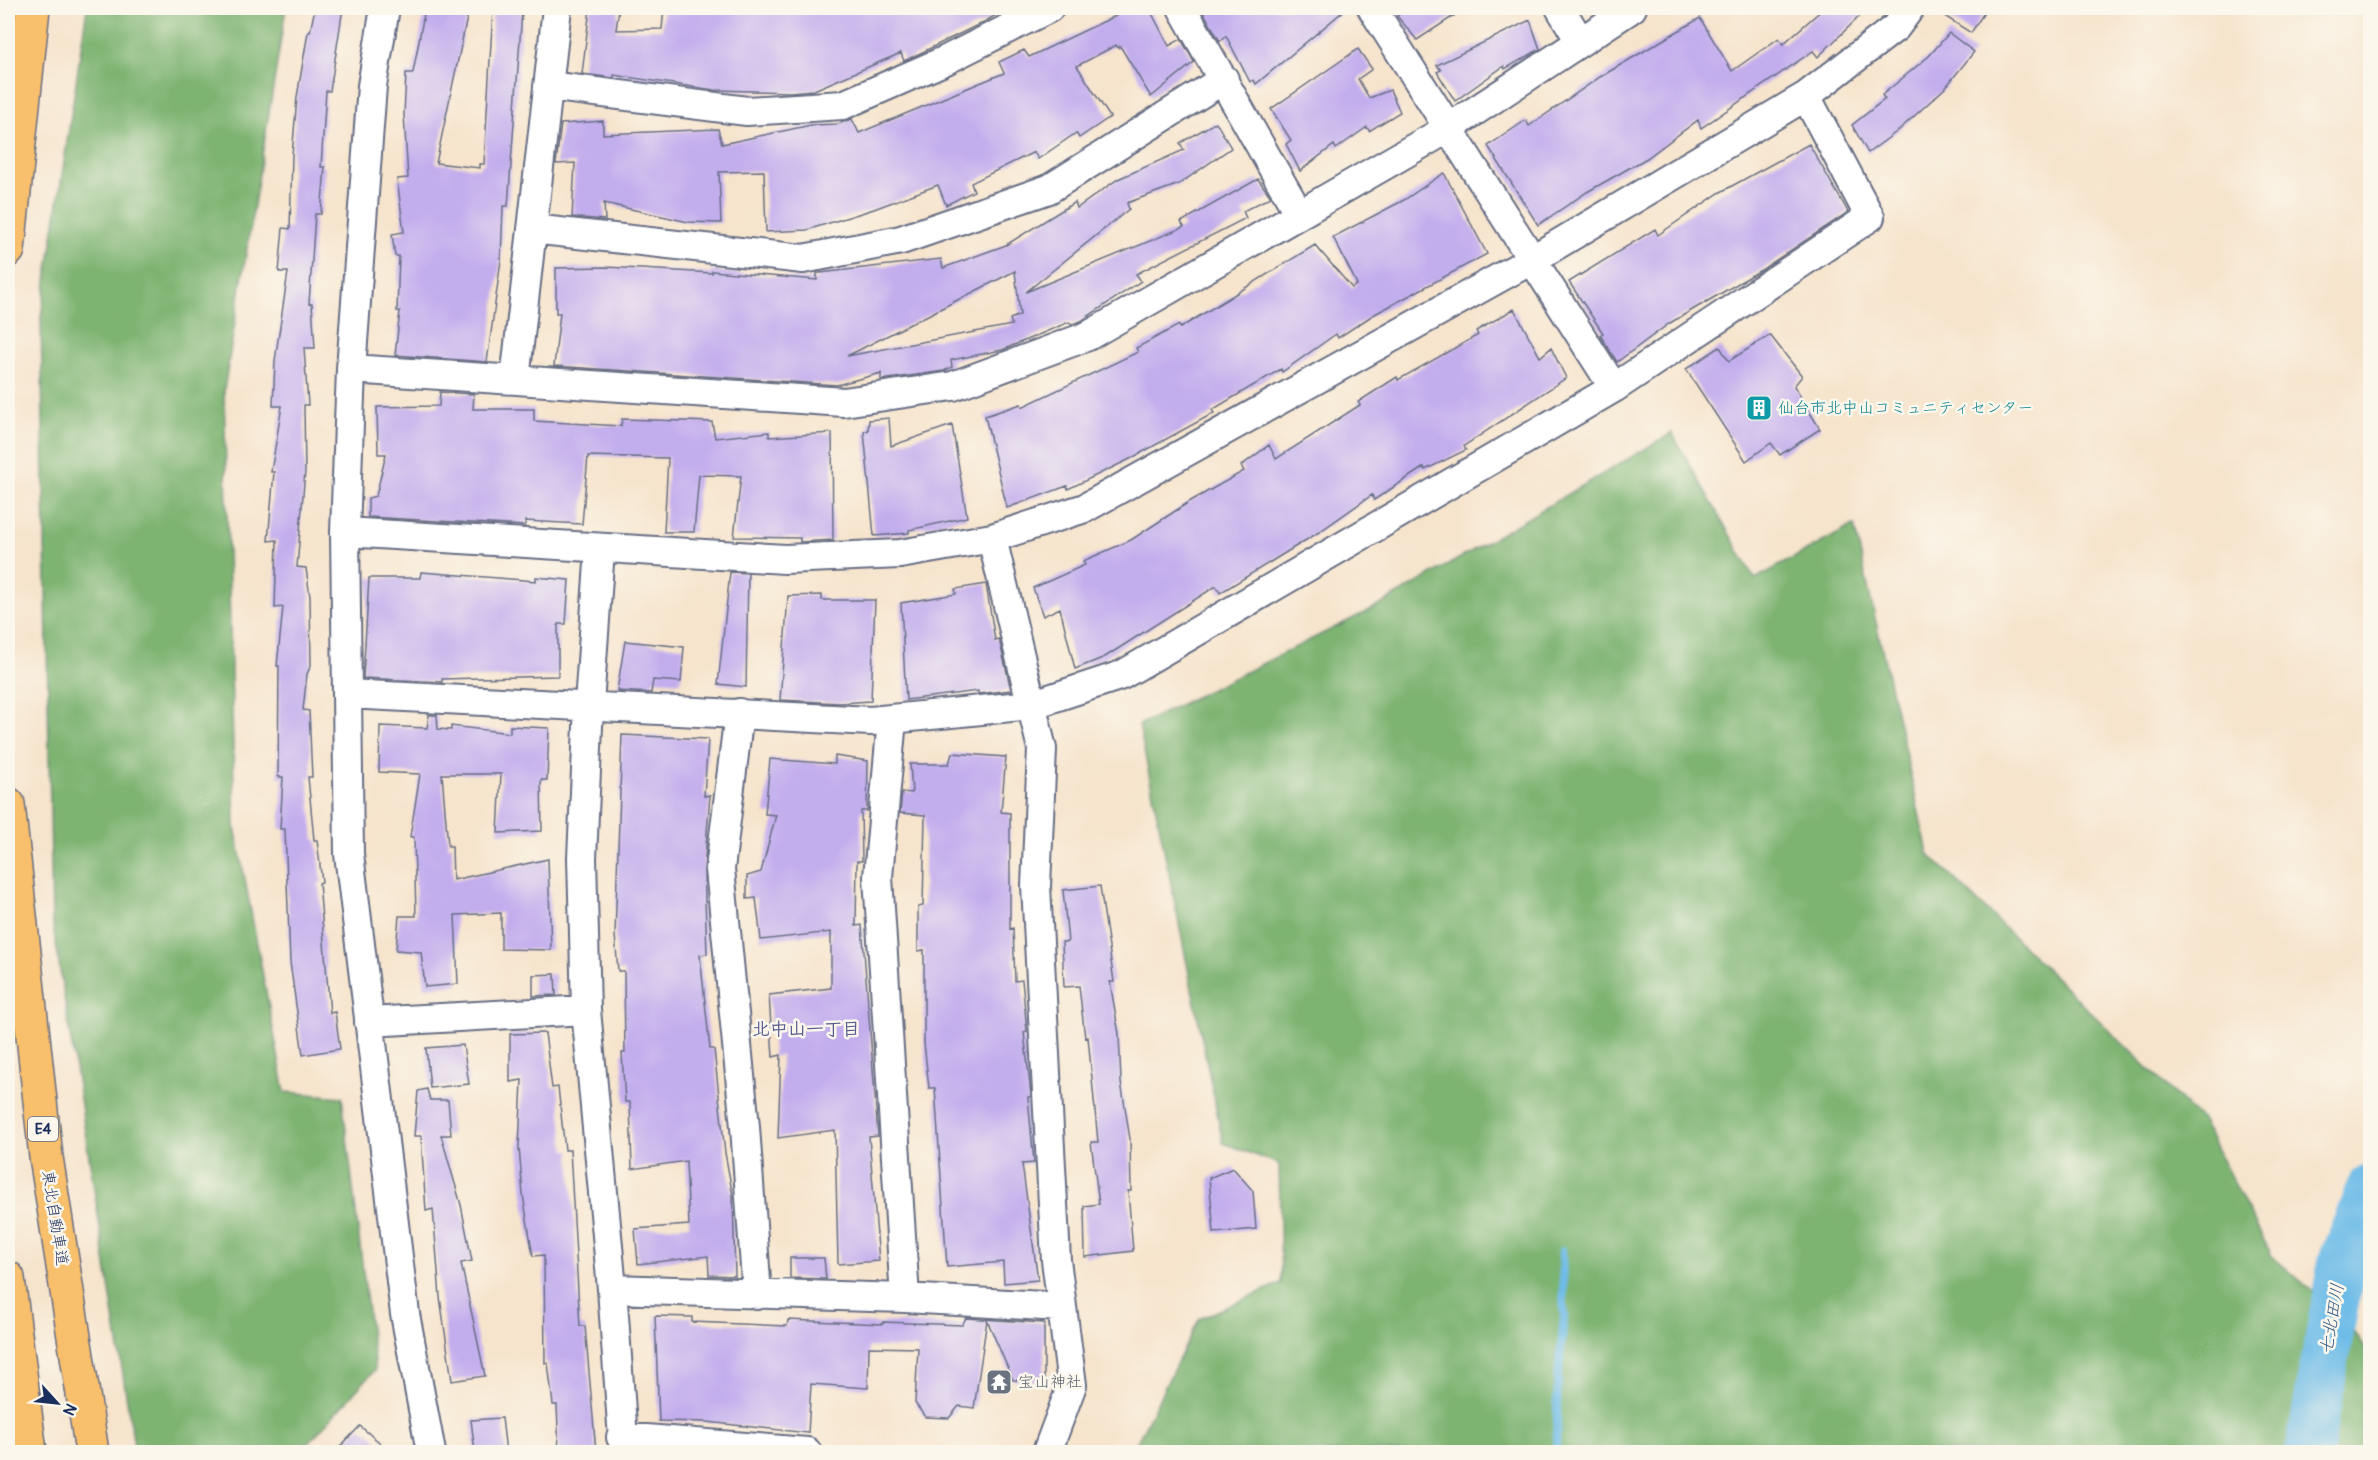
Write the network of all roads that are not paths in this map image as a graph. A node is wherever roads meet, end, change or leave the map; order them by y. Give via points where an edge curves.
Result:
1 (33, 8) edge
2 (385, 8) edge
3 (556, 8) edge
4 (1049, 8) edge
5 (1182, 8) edge
6 (1372, 8) edge
7 (1560, 8) edge
8 (1632, 8) edge
9 (1910, 8) edge
10 (1580, 41) junction
11 (1224, 79) junction
12 (548, 86) junction
13 (1806, 96) junction
14 (1449, 128) junction
15 (1299, 214) junction
16 (532, 229) junction
17 (8, 250) edge
18 (1533, 259) junction
19 (351, 369) junction
20 (515, 380) junction
21 (1614, 388) junction
22 (345, 532) junction
23 (992, 538) junction
24 (600, 549) junction
25 (347, 694) junction
26 (589, 704) junction
27 (1031, 705) junction
28 (739, 713) junction
29 (892, 719) junction
30 (8, 804) edge
31 (586, 1010) junction
32 (369, 1022) junction
33 (8, 1278) edge
34 (612, 1289) junction
35 (757, 1295) junction
36 (905, 1298) junction
37 (1061, 1308) junction
38 (623, 1445) edge
39 (30, 1452) edge
40 (93, 1452) edge
41 (431, 1452) edge
42 (807, 1452) edge
43 (1047, 1452) edge

1 - 17 highway
2 - 19 street via 372,86
3 - 12 street
4 - 12 street via 946,60 843,105 747,111
5 - 11 street
6 - 14 street
7 - 10 street
8 - 10 street
9 - 13 street via 1896,27
10 - 14 street
11 - 15 street
11 - 16 street via 1049,189 901,240 803,259
12 - 16 street
13 - 18 street
13 - 21 street via 1870,218
14 - 15 street
14 - 18 street
15 - 20 street via 1088,336 953,386 844,402
16 - 20 street
18 - 21 street
18 - 23 street via 1085,508
19 - 20 street
19 - 22 street
21 - 27 street via 1122,675
22 - 24 street
22 - 25 street
23 - 24 street via 900,554 785,559
23 - 27 street
24 - 26 street
25 - 26 street
25 - 32 street via 350,854
26 - 28 street
26 - 31 street via 582,858
27 - 29 street
27 - 37 street via 1042,749 1036,886
28 - 29 street
28 - 35 street via 720,869
29 - 36 street via 878,877
30 - 40 highway, 東北自動車道 / E4 via 46,1157
31 - 32 street
31 - 34 street
32 - 41 street via 405,1314
33 - 39 highway
34 - 35 street
34 - 38 street
35 - 36 street
36 - 37 street
37 - 43 street via 1072,1385
38 - 42 street

